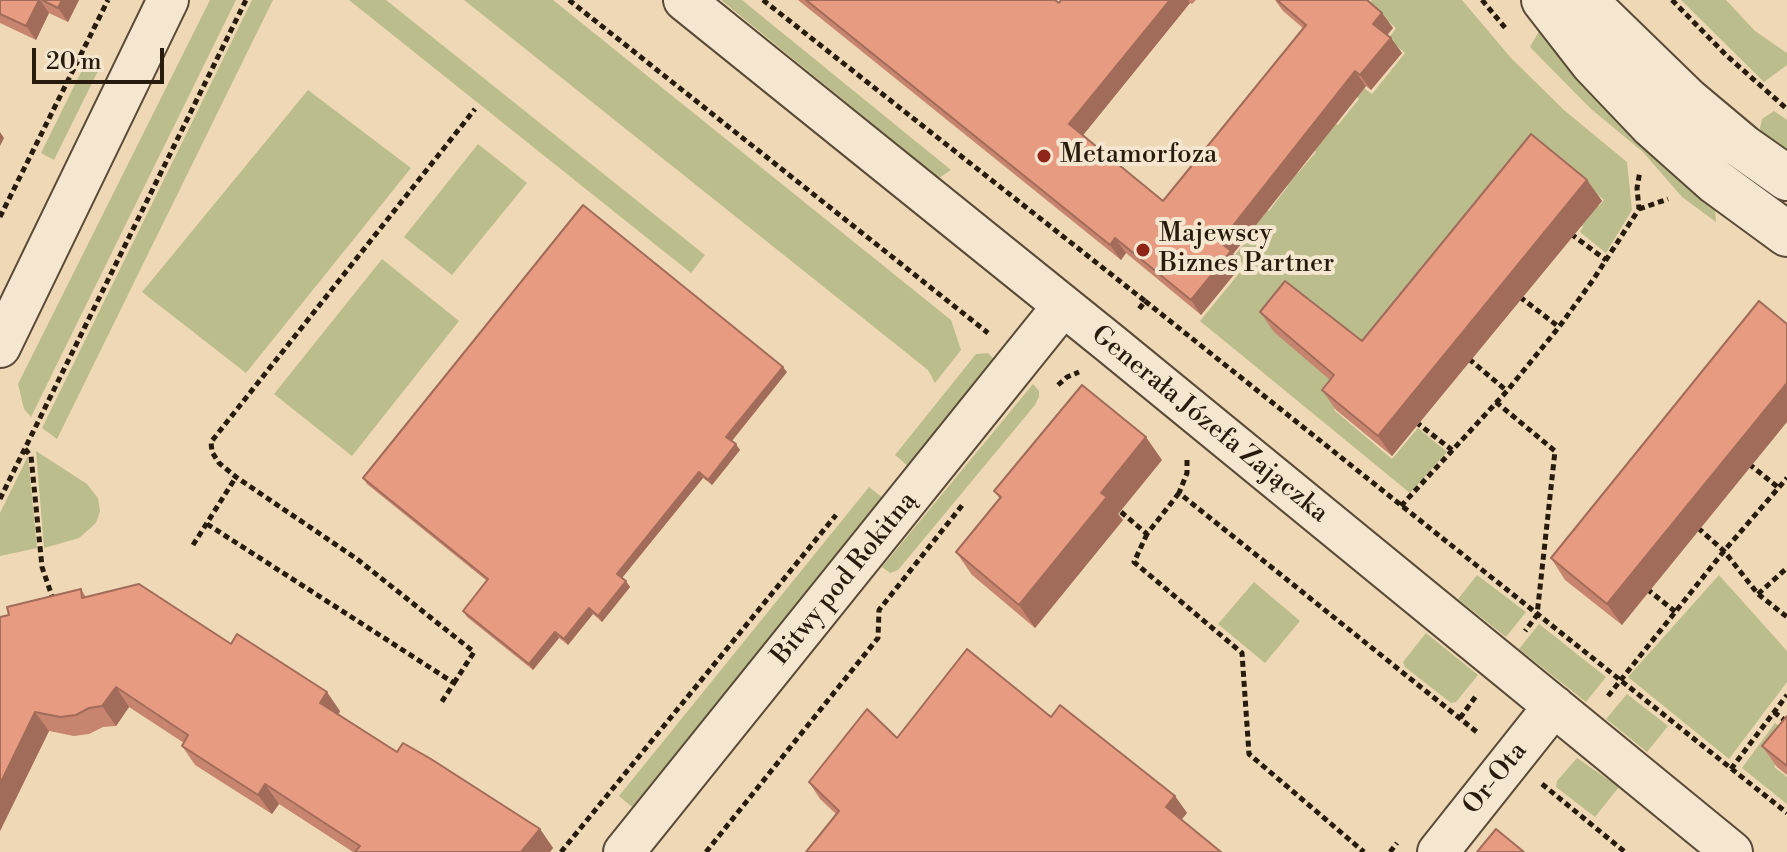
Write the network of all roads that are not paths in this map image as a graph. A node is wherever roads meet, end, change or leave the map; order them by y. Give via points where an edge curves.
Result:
1 (168, 0) edge
2 (684, 0) edge
3 (1544, 0) edge
4 (1584, 0) edge
5 (1724, 132) junction
6 (1787, 178) edge
7 (1685, 180) junction
8 (1787, 234) edge
9 (12, 294) edge
10 (1063, 306) junction
11 (0, 347) edge
12 (1554, 706) junction
13 (624, 852) edge
14 (1438, 852) edge
15 (1732, 852) edge

1 - 9 street
2 - 10 street, Generała Józefa Zajączka
3 - 7 street via 1593,63 1652,125
4 - 5 street
5 - 6 street
5 - 7 street
7 - 8 street
9 - 11 street
10 - 12 street, Generała Józefa Zajączka
10 - 13 street, Bitwy pod Rokitną
12 - 14 street, Or-Ota
12 - 15 street, Generała Józefa Zajączka

